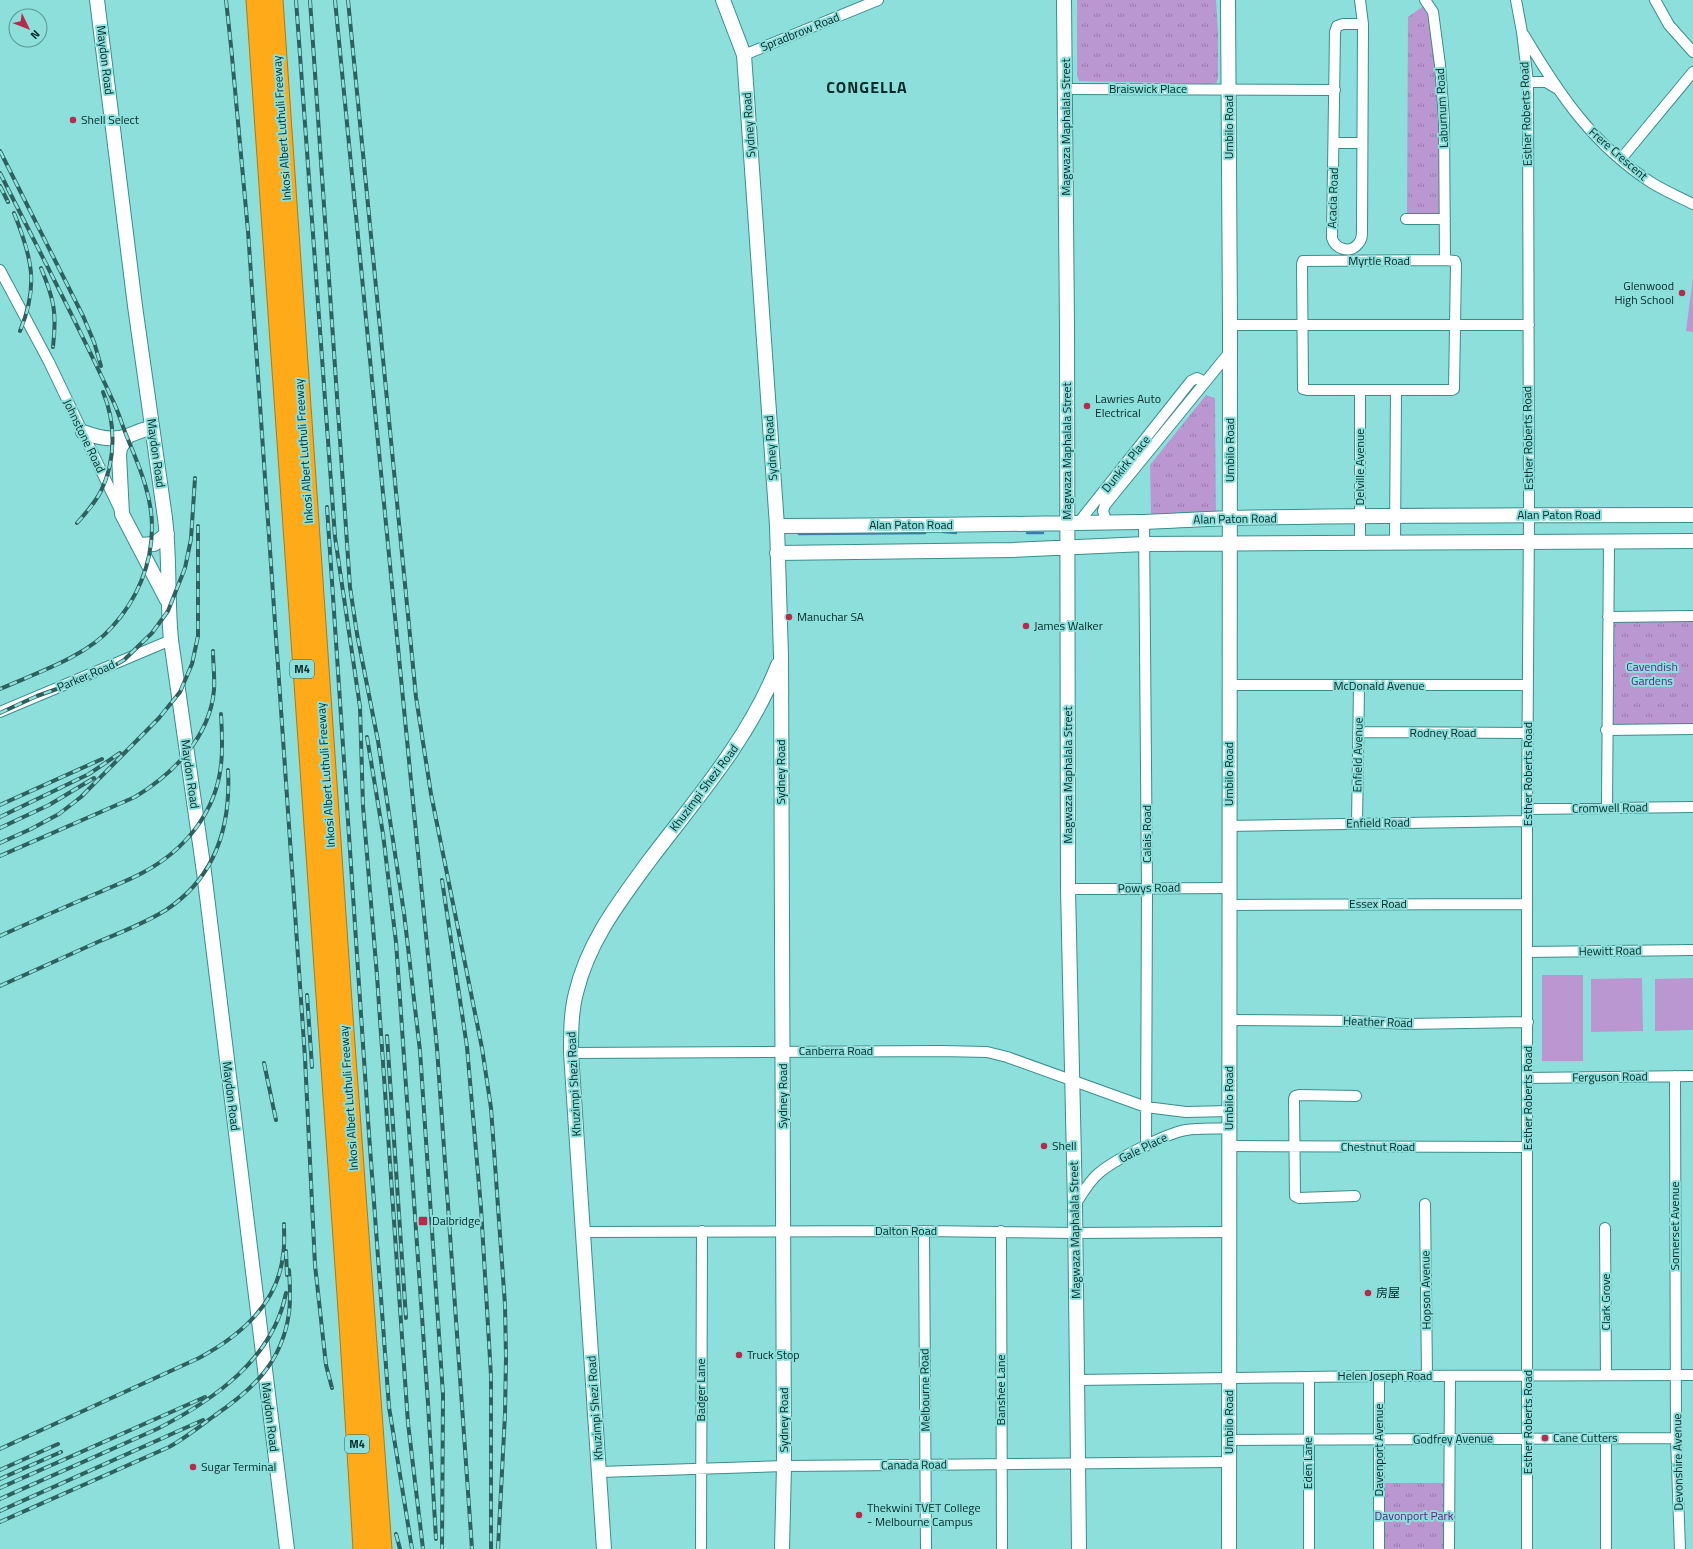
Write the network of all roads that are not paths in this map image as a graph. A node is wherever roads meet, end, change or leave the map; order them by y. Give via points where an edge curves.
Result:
1 (97, 0) edge
2 (256, 0) edge
3 (273, 0) edge
4 (723, 0) edge
5 (878, 0) edge
6 (1064, 0) edge
7 (1228, 0) edge
8 (1360, 0) edge
9 (1425, 0) edge
10 (1516, 0) edge
11 (1655, 0) edge
12 (1363, 24) junction
13 (1522, 32) junction
14 (1693, 52) edge
15 (744, 54) junction
16 (1693, 72) edge
17 (1528, 82) junction
18 (1556, 88) junction
19 (1066, 89) junction
20 (1229, 89) junction
21 (1335, 90) junction
22 (1334, 143) junction
23 (1362, 143) junction
24 (1620, 159) junction
25 (1693, 204) edge
26 (1406, 219) dead end
27 (1445, 219) junction
28 (1445, 260) junction
29 (0, 270) edge
30 (1230, 325) junction
31 (1302, 325) junction
32 (1455, 325) junction
33 (1529, 325) junction
34 (1229, 353) junction
35 (1205, 382) junction
36 (1360, 390) junction
37 (1396, 390) junction
38 (152, 428) junction
39 (1152, 431) junction
40 (83, 432) junction
41 (127, 436) junction
42 (1160, 438) junction
43 (1144, 450) junction
44 (122, 514) junction
45 (1529, 515) junction
46 (1693, 515) edge
47 (1395, 517) junction
48 (1230, 518) junction
49 (1360, 518) junction
50 (1073, 522) junction
51 (1144, 522) junction
52 (1106, 523) junction
53 (777, 526) junction
54 (929, 526) junction
55 (167, 534) junction
56 (1693, 541) edge
57 (1529, 542) junction
58 (1608, 542) junction
59 (1360, 543) junction
60 (1395, 543) junction
61 (1145, 544) junction
62 (1230, 544) junction
63 (138, 545) junction
64 (1067, 548) junction
65 (929, 550) junction
66 (777, 553) junction
67 (168, 602) junction
68 (1693, 616) edge
69 (1608, 617) junction
70 (171, 640) junction
71 (781, 656) junction
72 (1230, 685) junction
73 (1359, 686) junction
74 (1528, 686) junction
75 (0, 712) edge
76 (1693, 728) edge
77 (1606, 730) junction
78 (1358, 732) junction
79 (1528, 733) junction
80 (1693, 807) edge
81 (1607, 808) junction
82 (1528, 809) junction
83 (1527, 821) junction
84 (1357, 824) junction
85 (1229, 826) junction
86 (1147, 888) junction
87 (1229, 888) junction
88 (1068, 889) junction
89 (1527, 904) junction
90 (1229, 905) junction
91 (1693, 950) edge
92 (1528, 952) junction
93 (1229, 1020) junction
94 (1528, 1022) junction
95 (782, 1051) junction
96 (571, 1053) junction
97 (1675, 1076) junction
98 (1693, 1076) edge
99 (1528, 1078) junction
100 (1072, 1081) junction
101 (1356, 1096) dead end
102 (1146, 1107) junction
103 (1229, 1111) junction
104 (1229, 1128) junction
105 (1146, 1146) junction
106 (1229, 1146) junction
107 (1294, 1147) junction
108 (1528, 1147) junction
109 (1355, 1196) dead end
110 (1425, 1204) dead end
111 (1075, 1205) junction
112 (1606, 1228) dead end
113 (702, 1231) junction
114 (783, 1231) junction
115 (924, 1231) junction
116 (1001, 1231) junction
117 (583, 1232) junction
118 (1229, 1232) junction
119 (1075, 1234) junction
120 (1606, 1375) junction
121 (1676, 1375) junction
122 (1693, 1375) edge
123 (1379, 1376) junction
124 (1427, 1376) junction
125 (1450, 1376) junction
126 (1528, 1376) junction
127 (1309, 1377) junction
128 (1228, 1378) junction
129 (1076, 1380) junction
130 (1450, 1438) junction
131 (1528, 1438) junction
132 (1676, 1438) junction
133 (1379, 1439) junction
134 (1606, 1439) junction
135 (1229, 1440) junction
136 (1308, 1440) junction
137 (1229, 1462) junction
138 (1001, 1463) junction
139 (926, 1464) junction
140 (1079, 1464) junction
141 (784, 1466) junction
142 (700, 1468) junction
143 (599, 1472) junction
144 (287, 1549) edge
145 (363, 1549) edge
146 (382, 1549) edge
147 (604, 1549) edge
148 (701, 1549) edge
149 (782, 1549) edge
150 (926, 1549) edge
151 (1002, 1549) edge
152 (1079, 1549) edge
153 (1229, 1549) edge
154 (1309, 1549) edge
155 (1379, 1549) edge
156 (1449, 1549) edge
157 (1527, 1549) edge
158 (1606, 1549) edge
159 (1680, 1549) edge

1 - 38 street, Maydon Road
2 - 145 highway, Inkosi Albert Luthuli Freeway / M4
3 - 146 highway, Inkosi Albert Luthuli Freeway / M4
4 - 15 street, Sydney Road
5 - 15 street, Spradbrow Road
6 - 19 street, Magwaza Maphalala Street
7 - 20 street, Umbilo Road
8 - 12 street, Acacia Road
9 - 27 street, Laburnum Road via 1433,12 1440,65 1444,119
10 - 13 street, Esther Roberts Road
11 - 14 street via 1669,24
12 - 21 street, Acacia Road via 1337,26
12 - 23 street, Acacia Road
13 - 17 street, Esther Roberts Road
13 - 18 street, Frere Crescent
15 - 53 street, Sydney Road
16 - 24 street
17 - 18 street via 1546,82
17 - 33 street, Esther Roberts Road
18 - 24 street, Frere Crescent via 1583,123
19 - 20 street, Braiswick Place
19 - 50 street, Magwaza Maphalala Street
20 - 21 street
20 - 30 street, Umbilo Road
21 - 22 street, Acacia Road
22 - 23 street
22 - 23 street, Acacia Road via 1332,238 1338,247 1349,249 1357,245 1361,238
24 - 25 street, Frere Crescent via 1652,183
26 - 27 street
27 - 28 street, Laburnum Road
28 - 31 street, Myrtle Road via 1304,261
28 - 32 street, Myrtle Road via 1454,261 1456,264
29 - 40 street, Johnstone Road
30 - 31 street
30 - 34 street, Umbilo Road
31 - 32 street
31 - 36 street, Myrtle Road via 1303,389
32 - 33 street
32 - 37 street, Myrtle Road via 1454,389
33 - 45 street, Esther Roberts Road
34 - 35 street
34 - 48 street, Umbilo Road
35 - 39 street, Dunkirk Place via 1193,379
35 - 42 street
36 - 37 street, Myrtle Road
36 - 49 street, Delville Avenue
37 - 47 street
38 - 41 street
38 - 55 street, Maydon Road
39 - 42 street
39 - 43 street, Dunkirk Place
40 - 41 street via 105,438
40 - 44 street, Johnstone Road
41 - 44 street via 119,455
42 - 43 street
43 - 50 street, Dunkirk Place
43 - 52 street via 1105,505 1103,511
44 - 63 street, Johnstone Road
45 - 46 street, Alan Paton Road
45 - 47 street, Alan Paton Road
45 - 57 street, Esther Roberts Road
47 - 49 street, Alan Paton Road
47 - 60 street
48 - 49 street, Alan Paton Road
48 - 51 street, Alan Paton Road
48 - 62 street, Umbilo Road
49 - 59 street, Delville Avenue
50 - 52 street, Alan Paton Road
50 - 54 street, Alan Paton Road
50 - 64 street, Magwaza Maphalala Street
51 - 52 street, Alan Paton Road
51 - 61 street, Calais Road
53 - 54 street, Alan Paton Road
53 - 66 street, Sydney Road
54 - 65 street
55 - 63 street via 154,544
55 - 67 street, Maydon Road
56 - 58 street, Alan Paton Road
57 - 58 street, Alan Paton Road
57 - 60 street, Alan Paton Road
57 - 74 street, Esther Roberts Road
58 - 69 street
59 - 60 street, Alan Paton Road
59 - 62 street, Alan Paton Road
61 - 62 street, Alan Paton Road
61 - 64 street, Alan Paton Road
61 - 86 street, Calais Road
62 - 72 street, Umbilo Road
63 - 67 street, Johnstone Road
64 - 65 street, Alan Paton Road
64 - 88 street, Magwaza Maphalala Street
65 - 66 street, Alan Paton Road
66 - 71 street, Sydney Road
67 - 70 street, Maydon Road
68 - 69 street
69 - 77 street
70 - 75 street, Parker Road
70 - 144 street, Maydon Road via 204,872
71 - 95 street, Sydney Road
71 - 96 street, Khuzimpi Shezi Road via 763,699 736,745 617,904 599,934 584,965 575,993
72 - 73 street, McDonald Avenue
72 - 85 street, Umbilo Road
73 - 74 street, McDonald Avenue
73 - 78 street, Enfield Avenue
74 - 79 street, Esther Roberts Road
76 - 77 street
77 - 81 street
78 - 79 street, Rodney Road
78 - 84 street, Enfield Avenue
79 - 82 street, Esther Roberts Road
80 - 81 street, Cromwell Road
81 - 82 street, Cromwell Road
82 - 83 street, Esther Roberts Road
83 - 84 street, Enfield Road
83 - 89 street, Esther Roberts Road
84 - 85 street, Enfield Road
85 - 87 street, Umbilo Road
86 - 87 street, Powys Road
86 - 88 street, Powys Road
86 - 102 street, Calais Road
87 - 90 street, Umbilo Road
88 - 100 street, Magwaza Maphalala Street
89 - 90 street, Essex Road
89 - 92 street, Esther Roberts Road
90 - 93 street, Umbilo Road
91 - 92 street, Hewitt Road
92 - 94 street, Esther Roberts Road
93 - 94 street, Heather Road via 1414,1024
93 - 103 street, Umbilo Road
94 - 99 street, Esther Roberts Road
95 - 96 street, Canberra Road
95 - 100 street, Canberra Road via 987,1052
95 - 114 street, Sydney Road
96 - 117 street, Khuzimpi Shezi Road
97 - 98 street, Ferguson Road
97 - 99 street, Ferguson Road
97 - 121 street, Somerset Avenue
99 - 108 street, Esther Roberts Road
100 - 102 street
100 - 111 street, Magwaza Maphalala Street
101 - 107 street via 1295,1096
102 - 103 street via 1180,1112
102 - 105 street, Calais Road
103 - 104 street, Umbilo Road
104 - 105 street, Gale Place via 1185,1130
104 - 106 street, Umbilo Road
105 - 111 street, Gale Place via 1097,1174
106 - 107 street, Chestnut Road
106 - 118 street, Umbilo Road
107 - 108 street, Chestnut Road
107 - 109 street via 1295,1196
108 - 126 street, Esther Roberts Road
110 - 124 street, Hopson Avenue
111 - 119 street, Magwaza Maphalala Street
112 - 120 street, Clark Grove
113 - 114 street, Dalton Road
113 - 117 street, Dalton Road
113 - 142 street, Badger Lane
114 - 115 street, Dalton Road
114 - 141 street, Sydney Road
115 - 116 street, Dalton Road
115 - 139 street, Melbourne Road
116 - 119 street, Dalton Road
116 - 138 street, Banshee Lane
117 - 143 street, Khuzimpi Shezi Road
118 - 119 street, Dalton Road
118 - 128 street, Umbilo Road
119 - 129 street, Magwaza Maphalala Street
120 - 121 street, Helen Joseph Road
120 - 126 street, Helen Joseph Road
121 - 122 street, Helen Joseph Road
121 - 132 street, Devonshire Avenue
123 - 124 street, Helen Joseph Road
123 - 127 street, Helen Joseph Road
123 - 133 street, Davenport Avenue
124 - 125 street, Helen Joseph Road
125 - 126 street, Helen Joseph Road
125 - 130 street
126 - 131 street, Esther Roberts Road
127 - 128 street, Helen Joseph Road
127 - 136 street, Eden Lane
128 - 129 street, Helen Joseph Road
128 - 135 street, Umbilo Road
129 - 140 street, Magwaza Maphalala Street
130 - 131 street, Godfrey Avenue
130 - 133 street, Godfrey Avenue
130 - 156 street
131 - 134 street, Godfrey Avenue
131 - 157 street, Esther Roberts Road
132 - 134 street, Godfrey Avenue
132 - 159 street, Devonshire Avenue
133 - 136 street, Godfrey Avenue
133 - 155 street, Davenport Avenue
134 - 158 street
135 - 136 street, Godfrey Avenue
135 - 137 street, Umbilo Road
136 - 154 street, Eden Lane
137 - 140 street, Canada Road
137 - 153 street, Umbilo Road
138 - 139 street, Canada Road
138 - 140 street, Canada Road
138 - 151 street, Banshee Lane
139 - 141 street, Canada Road
139 - 150 street, Melbourne Road
140 - 152 street, Magwaza Maphalala Street
141 - 142 street, Canada Road
141 - 149 street, Sydney Road
142 - 143 street, Canada Road
142 - 148 street, Badger Lane
143 - 147 street, Khuzimpi Shezi Road

